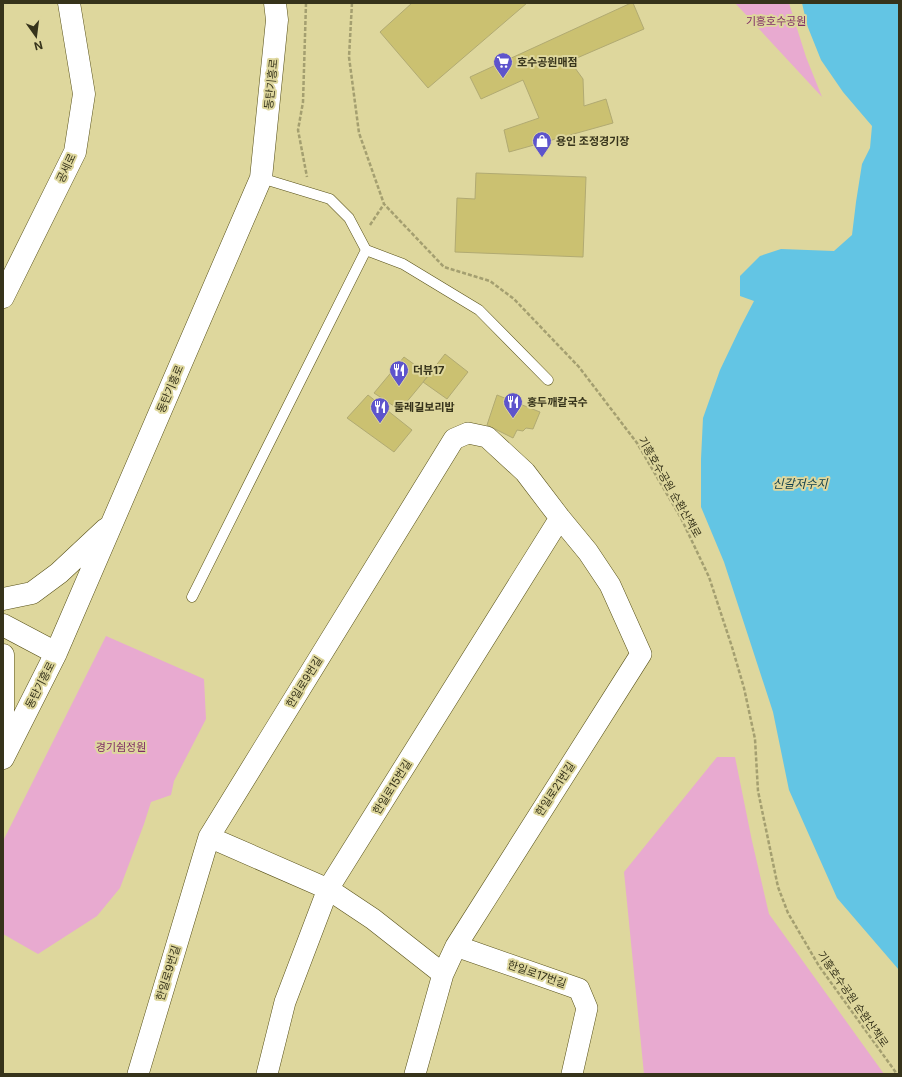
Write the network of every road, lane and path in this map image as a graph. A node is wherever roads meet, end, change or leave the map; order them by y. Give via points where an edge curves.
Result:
1 (69, 3) edge
2 (275, 3) edge
3 (306, 3) edge
4 (352, 3) edge
5 (262, 178) junction
6 (321, 196) junction
7 (384, 204) junction
8 (360, 239) junction
9 (366, 250) junction
10 (3, 298) edge
11 (548, 380) dead end
12 (560, 518) junction
13 (111, 525) junction
14 (192, 597) dead end
15 (3, 599) edge
16 (3, 625) edge
17 (56, 653) junction
18 (3, 655) edge
19 (3, 730) edge
20 (3, 758) edge
21 (209, 837) junction
22 (328, 889) junction
23 (456, 946) junction
24 (443, 974) junction
25 (138, 1074) edge
26 (267, 1074) edge
27 (415, 1074) edge
28 (572, 1074) edge
29 (897, 1074) edge

1 - 10 main road, 공세로 via 84,94 75,152
2 - 5 main road, 동탄기흥로 via 277,20
3 - 6 path via 303,102 298,130 307,180
4 - 7 path, 기흥호수공원 순환산책로 via 349,57 359,133
5 - 6 lane
5 - 13 main road, 동탄기흥로
6 - 8 lane via 330,199 349,218
7 - 8 path
7 - 29 path, 기흥호수공원 순환산책로 via 444,267 490,281 514,299 579,367 637,443 681,518 709,577 732,647 744,688 754,739 758,791 778,887 788,913 819,966
8 - 9 lane
9 - 11 lane via 403,264 479,310
9 - 14 lane
12 - 21 street, 한일로9번길 via 525,472 487,437 468,433 454,439
12 - 22 street, 한일로15번길
12 - 23 street, 한일로21번길 via 610,584 641,654
13 - 15 main road via 59,573 32,593
13 - 17 main road, 동탄기흥로
16 - 17 main road
17 - 20 main road, 동탄기흥로
18 - 19 main road
21 - 22 street
21 - 25 street, 한일로9번길
22 - 24 street via 373,919
22 - 26 street, 한일로15번길 via 284,1002
23 - 24 street, 한일로21번길
23 - 28 street, 한일로17번길 via 579,989 587,1008
24 - 27 street, 한일로21번길

